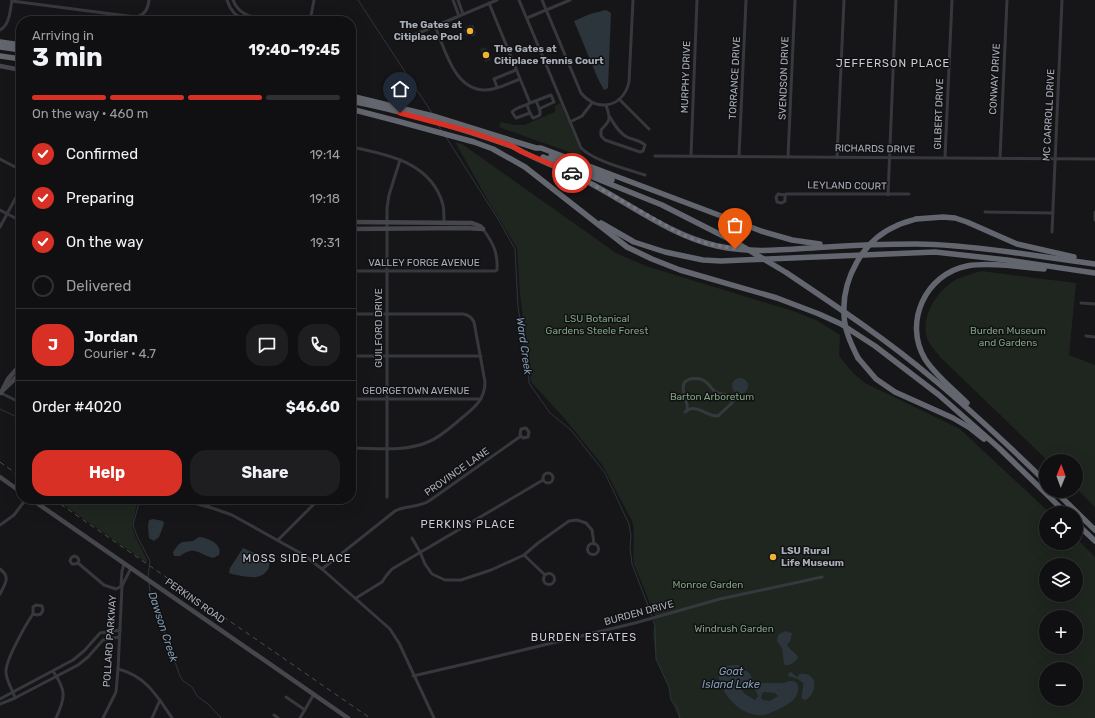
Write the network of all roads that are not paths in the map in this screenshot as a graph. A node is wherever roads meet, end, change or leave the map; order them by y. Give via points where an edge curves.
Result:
1 (12, 0) edge
2 (149, 0) edge
3 (227, 0) edge
4 (314, 0) edge
5 (453, 0) edge
6 (458, 0) edge
7 (497, 0) edge
8 (519, 0) edge
9 (542, 0) edge
10 (570, 0) edge
11 (633, 0) edge
12 (697, 0) edge
13 (746, 0) edge
14 (795, 0) edge
15 (844, 0) edge
16 (896, 0) edge
17 (952, 0) edge
18 (1007, 0) edge
19 (1062, 0) edge
20 (233, 2) edge
21 (489, 3) junction
22 (230, 7) junction
23 (546, 10) junction
24 (461, 15) junction
25 (123, 16) edge
26 (140, 16) edge
27 (237, 16) edge
28 (250, 16) edge
29 (311, 16) edge
30 (526, 18) junction
31 (435, 26) junction
32 (0, 30) edge
33 (414, 35) dead end
34 (0, 42) edge
35 (16, 44) edge
36 (0, 47) edge
37 (16, 49) edge
38 (0, 56) edge
39 (16, 58) edge
40 (0, 66) edge
41 (16, 69) edge
42 (516, 70) junction
43 (520, 78) junction
44 (497, 87) junction
45 (356, 97) edge
46 (619, 100) junction
47 (536, 101) junction
48 (356, 103) edge
49 (592, 103) junction
50 (529, 104) junction
51 (606, 105) junction
52 (539, 109) junction
53 (356, 110) edge
54 (530, 113) junction
55 (610, 117) junction
56 (570, 122) junction
57 (649, 129) dead end
58 (512, 146) junction
59 (356, 148) edge
60 (536, 148) junction
61 (655, 156) dead end
62 (691, 156) junction
63 (739, 156) junction
64 (788, 156) junction
65 (837, 157) junction
66 (945, 157) junction
67 (890, 158) junction
68 (1000, 158) junction
69 (0, 159) edge
70 (1056, 159) junction
71 (1095, 159) edge
72 (400, 160) junction
73 (16, 167) edge
74 (645, 175) dead end
75 (910, 194) dead end
76 (785, 195) dead end
77 (888, 195) junction
78 (16, 197) edge
79 (662, 205) junction
80 (0, 210) edge
81 (580, 211) junction
82 (985, 212) dead end
83 (1095, 212) edge
84 (1053, 213) junction
85 (7, 214) junction
86 (16, 218) edge
87 (1095, 220) edge
88 (356, 222) edge
89 (388, 223) junction
90 (444, 223) junction
91 (466, 223) junction
92 (0, 227) edge
93 (356, 228) edge
94 (387, 228) junction
95 (444, 228) junction
96 (466, 228) junction
97 (483, 230) junction
98 (1052, 232) dead end
99 (846, 245) junction
100 (1092, 263) edge
101 (1068, 269) junction
102 (356, 271) edge
103 (387, 271) junction
104 (1095, 273) edge
105 (1081, 303) dead end
106 (1095, 304) edge
107 (356, 314) edge
108 (387, 314) junction
109 (1086, 336) dead end
110 (1095, 337) edge
111 (356, 356) edge
112 (387, 356) junction
113 (481, 356) junction
114 (16, 370) edge
115 (16, 378) edge
116 (0, 394) edge
117 (356, 399) edge
118 (387, 399) junction
119 (481, 399) junction
120 (16, 401) edge
121 (686, 411) joint
122 (991, 430) junction
123 (521, 436) dead end
124 (356, 448) edge
125 (387, 448) junction
126 (999, 448) junction
127 (1039, 475) edge
128 (0, 477) edge
129 (543, 480) dead end
130 (16, 488) edge
131 (387, 497) dead end
132 (1062, 498) edge
133 (22, 504) edge
134 (38, 504) edge
135 (199, 504) edge
136 (314, 504) edge
137 (203, 505) joint
138 (208, 506) joint
139 (1059, 506) edge
140 (0, 525) edge
141 (1083, 530) edge
142 (1095, 530) edge
143 (412, 538) dead end
144 (278, 540) junction
145 (1095, 541) edge
146 (594, 544) dead end
147 (420, 552) junction
148 (524, 555) junction
149 (78, 563) dead end
150 (124, 564) junction
151 (131, 568) junction
152 (0, 569) edge
153 (322, 569) junction
154 (545, 575) dead end
155 (822, 577) dead end
156 (122, 586) junction
157 (0, 594) edge
158 (356, 598) junction
159 (34, 614) dead end
160 (120, 630) junction
161 (120, 637) junction
162 (118, 670) junction
163 (53, 671) junction
164 (57, 676) junction
165 (413, 676) junction
166 (13, 691) junction
167 (314, 694) junction
168 (286, 697) dead end
169 (15, 698) junction
170 (0, 700) edge
171 (160, 700) junction
172 (0, 704) edge
173 (305, 710) junction
174 (274, 715) dead end
175 (56, 718) edge
176 (103, 718) edge
177 (152, 718) edge
178 (172, 718) edge
179 (278, 718) edge
180 (300, 718) edge
181 (348, 718) edge
182 (434, 718) edge

1 - 25 street
1 - 32 street via 7,24
2 - 26 street via 144,13
3 - 22 street
4 - 29 street
5 - 24 street
6 - 24 street
7 - 21 street
8 - 30 street
9 - 23 street
10 - 23 street
11 - 46 street via 630,82
12 - 62 street, MURPHY DRIVE
13 - 63 street, TORRANCE DRIVE
14 - 64 street, SVENDSON DRIVE
15 - 65 street
16 - 67 street
17 - 66 street, GILBERT DRIVE
18 - 68 street, CONWAY DRIVE
19 - 70 street, MC CARROLL DRIVE
20 - 22 street
20 - 28 street via 242,13
21 - 24 street
21 - 42 street
22 - 27 street
23 - 30 street
23 - 49 street via 581,93
24 - 31 street
30 - 56 street
31 - 33 street
31 - 44 street via 459,79 476,89
34 - 35 highway
36 - 37 highway
38 - 39 highway
40 - 41 main road
42 - 43 street
42 - 44 street via 494,79
43 - 44 street
43 - 50 street
45 - 60 highway via 452,121
46 - 51 street
46 - 57 street
47 - 50 street
47 - 52 street
47 - 52 street via 550,95 554,102
48 - 58 highway via 468,131
49 - 51 street
49 - 56 street via 582,116
50 - 54 street
50 - 54 street via 512,112 516,118
51 - 55 street
52 - 54 street via 540,115 536,117 533,118
53 - 81 highway via 484,145 524,166
55 - 55 street via 601,136 605,140 643,151 645,145 627,137
56 - 74 street via 581,148 586,153
58 - 79 highway
58 - 99 highway via 568,171 668,227 701,242 762,251
59 - 72 street
60 - 79 highway
60 - 99 highway via 780,237 811,244
61 - 62 street, RICHARDS DRIVE
62 - 63 street, RICHARDS DRIVE
63 - 64 street, RICHARDS DRIVE
64 - 65 street, RICHARDS DRIVE
65 - 67 street, RICHARDS DRIVE
66 - 67 street, RICHARDS DRIVE
66 - 68 street, RICHARDS DRIVE
67 - 77 street
68 - 70 street, RICHARDS DRIVE
69 - 73 street
70 - 71 street, RICHARDS DRIVE
70 - 84 street, MC CARROLL DRIVE
72 - 89 street, GUILFORD DRIVE via 388,201
72 - 90 street via 420,170 429,178 441,199
75 - 77 street, LEYLAND COURT
76 - 77 street, LEYLAND COURT
78 - 85 street
79 - 122 highway, bridge via 737,243 859,322 931,376
80 - 85 street
81 - 101 highway via 634,242 664,252 703,260 935,252
81 - 126 highway via 627,247 652,259 680,270 777,298 841,324 912,374
82 - 84 street
83 - 87 street
84 - 98 street, MC CARROLL DRIVE
85 - 86 street
85 - 92 street
88 - 89 main road
89 - 90 main road
89 - 94 street, GUILFORD DRIVE
90 - 91 main road
90 - 95 street
91 - 96 main road
91 - 97 main road via 476,224
93 - 94 main road
94 - 95 main road
94 - 103 street, GUILFORD DRIVE
95 - 96 main road
96 - 97 main road
97 - 103 street, VALLEY FORGE AVENUE via 496,252 498,259 495,271
99 - 100 highway via 966,246
100 - 126 highway, bridge via 1085,259 1017,244 955,218 943,217 916,219 895,226 871,243 851,273 844,298 844,314 847,332 858,358 876,379 895,392 957,421
101 - 104 highway
101 - 122 highway via 1062,271 969,265 941,277 923,298 916,328 923,355 932,369 985,420
102 - 103 street, VALLEY FORGE AVENUE
103 - 108 street, GUILFORD DRIVE
105 - 106 street
107 - 108 street
108 - 112 street, GUILFORD DRIVE
108 - 113 street via 463,314 471,317
109 - 110 street
111 - 112 street
112 - 113 street
112 - 118 street, GUILFORD DRIVE
113 - 119 street via 485,389
114 - 116 main road
115 - 116 main road
116 - 120 street
117 - 118 street, GEORGETOWN AVENUE
118 - 119 street, GEORGETOWN AVENUE
118 - 125 street, GUILFORD DRIVE
119 - 125 street via 474,408 428,442 411,447
121 - 121 street via 702,410 718,416 733,400 731,396 716,392 703,380 690,379 684,383 682,389 688,406
122 - 127 highway
123 - 153 street, PROVINCE LANE via 429,502 395,511
124 - 125 street
125 - 131 street, GUILFORD DRIVE
126 - 139 highway
128 - 130 main road
129 - 147 street
132 - 142 highway
133 - 140 street via 14,515
134 - 150 main road, PERKINS ROAD
135 - 137 street
136 - 144 street
137 - 138 street
138 - 144 street via 232,515
141 - 145 highway
143 - 147 street
144 - 153 street
146 - 148 street via 592,530 586,523 569,521
147 - 148 street via 432,574 445,580 461,580
147 - 158 street via 392,569 382,582
148 - 154 street
149 - 156 street via 104,585 116,589
150 - 151 main road, PERKINS ROAD
150 - 156 street, POLLARD PARKWAY
151 - 156 street, POLLARD PARKWAY
151 - 167 main road, PERKINS ROAD
152 - 157 street via 5,573 6,583
153 - 158 street
155 - 165 street, BURDEN DRIVE via 737,595
156 - 160 street, POLLARD PARKWAY
158 - 165 street via 390,629
159 - 166 street via 8,659 7,678
160 - 161 street, POLLARD PARKWAY
160 - 163 street via 100,633 78,657
161 - 162 street, POLLARD PARKWAY
161 - 164 street via 103,640 84,661
162 - 171 street via 140,678
162 - 176 street, POLLARD PARKWAY via 116,692
163 - 164 street
163 - 166 street
164 - 169 street
164 - 175 street via 64,698
165 - 182 street
166 - 169 street
166 - 170 street
167 - 173 street
167 - 181 main road, PERKINS ROAD
168 - 173 street
169 - 172 street
171 - 177 street
171 - 178 street
173 - 180 street
174 - 179 street

